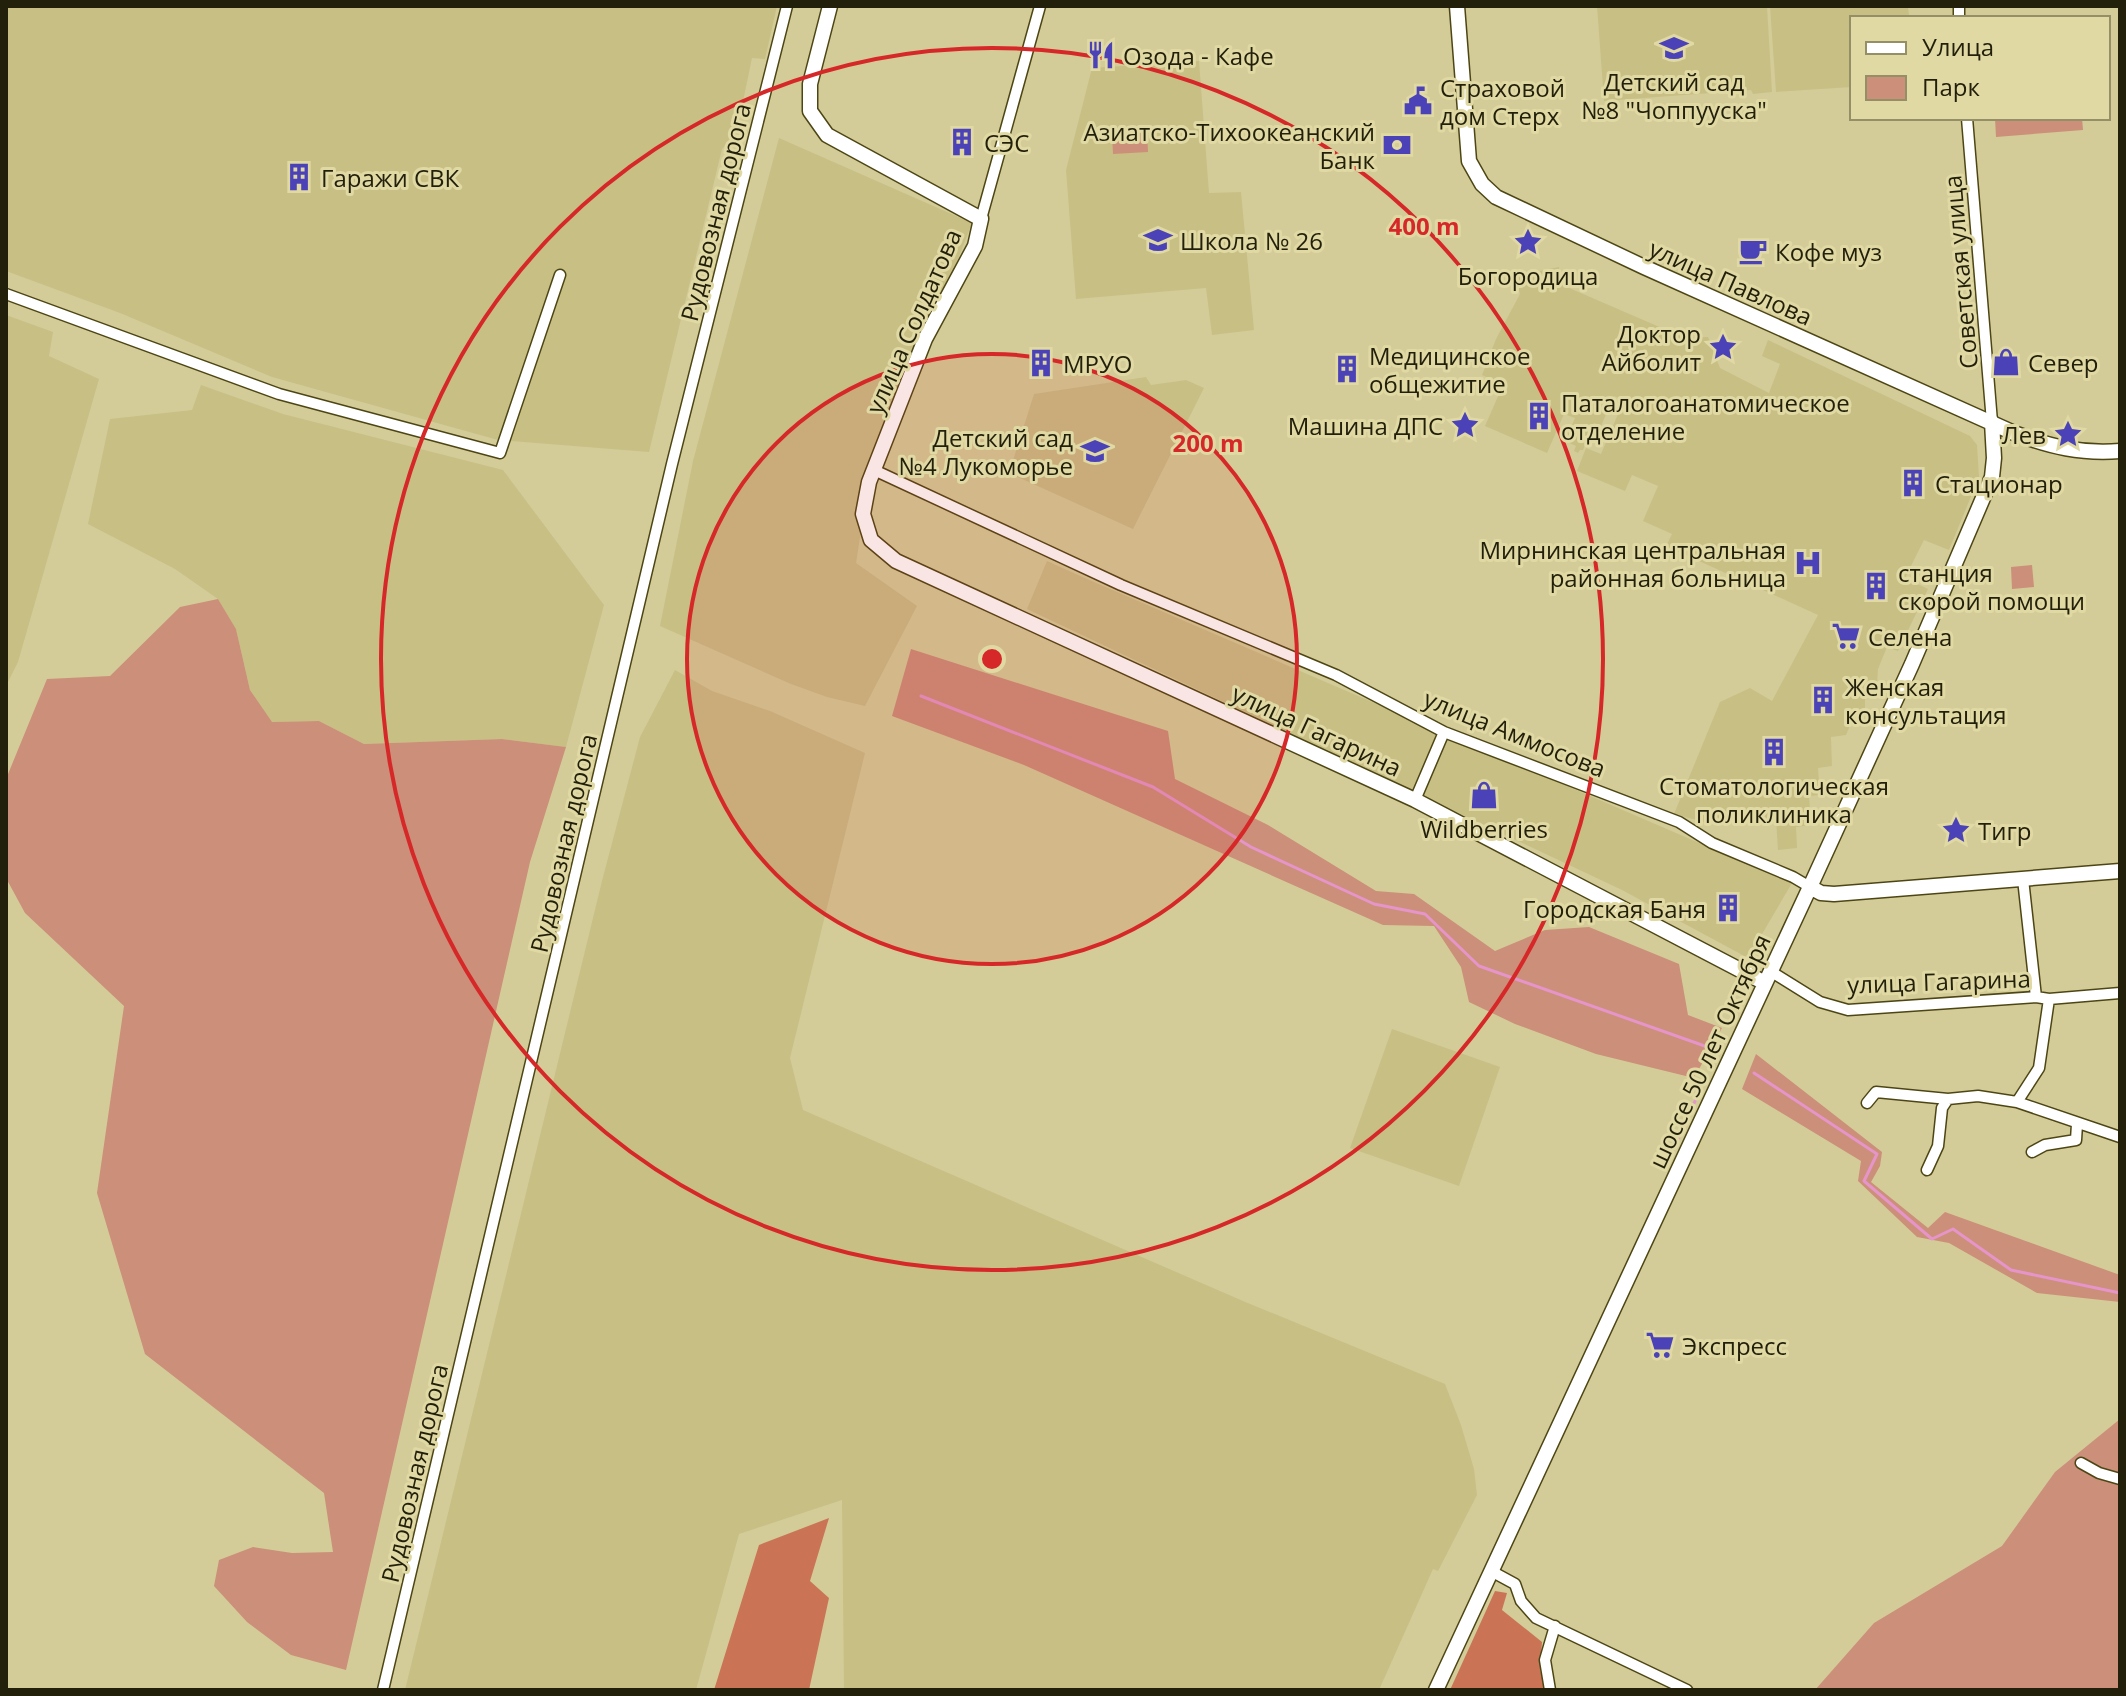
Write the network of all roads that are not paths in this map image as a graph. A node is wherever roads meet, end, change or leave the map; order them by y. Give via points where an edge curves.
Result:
1 (787, 6) edge
2 (830, 6) edge
3 (1040, 6) edge
4 (1457, 6) edge
5 (1967, 120) edge
6 (981, 219) junction
7 (560, 275) dead end
8 (6, 294) edge
9 (1992, 422) junction
10 (2120, 451) edge
11 (874, 470) junction
12 (863, 514) joint
13 (1444, 732) junction
14 (1415, 800) junction
15 (2120, 871) edge
16 (2023, 879) junction
17 (1810, 887) junction
18 (1767, 977) junction
19 (2120, 993) edge
20 (2036, 997) junction
21 (2049, 999) junction
22 (1948, 1099) junction
23 (2017, 1102) junction
24 (1867, 1103) dead end
25 (2077, 1124) junction
26 (2119, 1136) edge
27 (2032, 1152) dead end
28 (1927, 1170) dead end
29 (2081, 1463) dead end
30 (2120, 1479) edge
31 (1491, 1571) junction
32 (1555, 1626) junction
33 (383, 1690) edge
34 (1436, 1690) edge
35 (1550, 1690) edge
36 (1687, 1690) edge

1 - 33 street, Рудовозная дорога via 672,464
2 - 6 street via 810,84 810,111 827,135
3 - 6 street, улица Солдатова
4 - 9 street, улица Павлова via 1469,161 1487,191
5 - 9 street, Советская улица
6 - 11 street, улица Солдатова via 975,246 925,339
7 - 8 street via 500,453 279,394
9 - 10 street, улица Павлова via 2066,450
9 - 17 street, шоссе 50 лет Октября via 1992,477
11 - 12 street, улица Солдатова
11 - 13 street, улица Аммосова via 1121,585 1336,675
12 - 14 street, улица Гагарина via 871,540 896,561
13 - 14 street
13 - 17 street, улица Аммосова via 1679,822 1712,843
14 - 18 street, улица Гагарина
15 - 16 street, улица Аммосова
16 - 17 street, улица Аммосова via 1834,894
16 - 20 street
17 - 18 street, шоссе 50 лет Октября
18 - 20 street, улица Гагарина via 1848,1010
18 - 31 street, шоссе 50 лет Октября
19 - 21 street, улица Гагарина
20 - 21 street, улица Гагарина
21 - 23 street via 2039,1068
22 - 23 street via 1978,1096
22 - 24 street via 1876,1092
22 - 28 street
23 - 25 street
25 - 26 street
25 - 27 street via 2076,1140
29 - 30 street
31 - 32 street via 1515,1584 1536,1618
31 - 34 street, шоссе 50 лет Октября
32 - 35 street via 1545,1660
32 - 36 street

